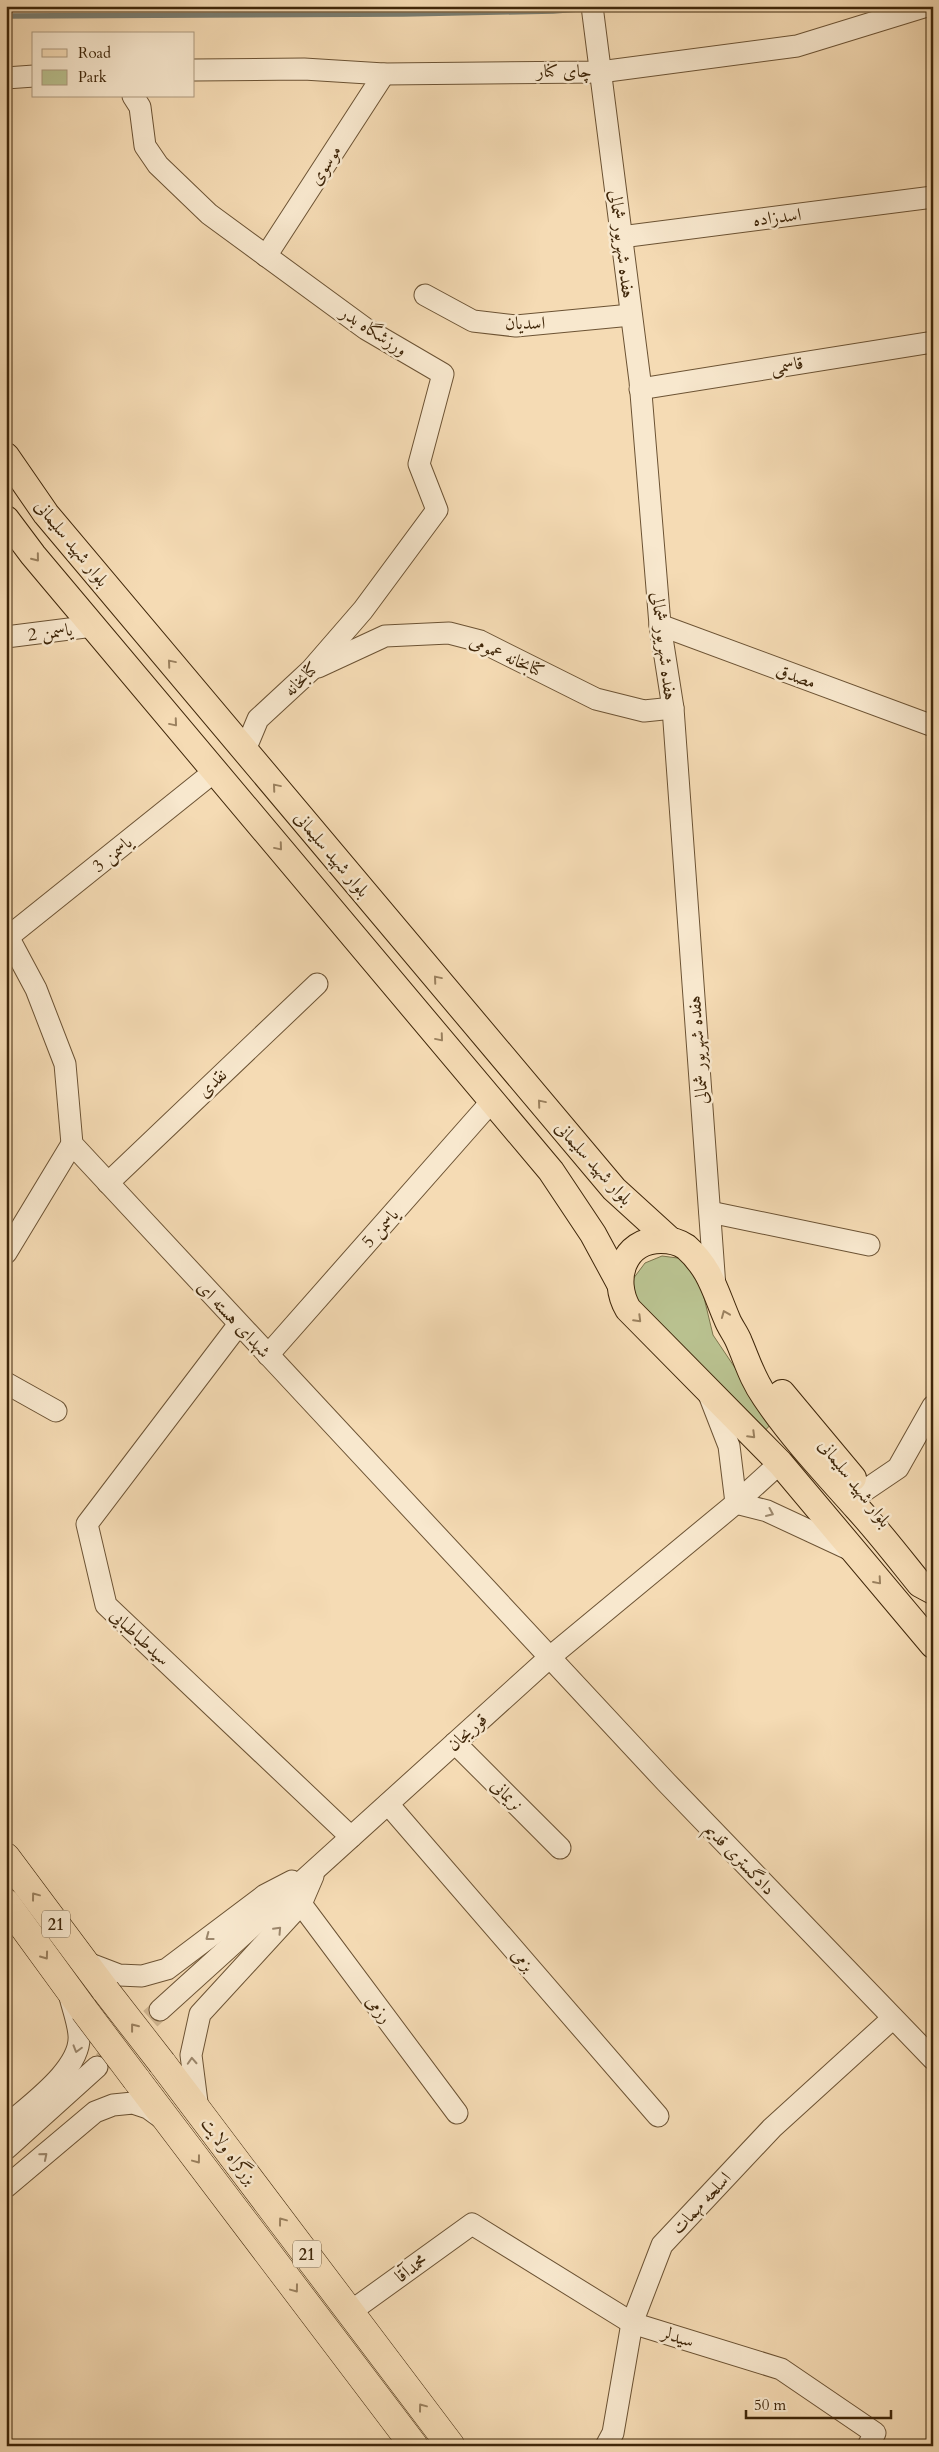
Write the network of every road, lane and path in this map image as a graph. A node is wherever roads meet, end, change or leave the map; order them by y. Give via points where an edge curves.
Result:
1 (592, 6) edge
2 (927, 6) edge
3 (195, 70) edge
4 (600, 72) junction
5 (384, 74) junction
6 (32, 76) edge
7 (6, 78) edge
8 (134, 98) edge
9 (933, 197) edge
10 (621, 237) junction
11 (266, 256) junction
12 (425, 295) dead end
13 (631, 315) junction
14 (933, 342) edge
15 (640, 389) junction
16 (6, 456) edge
17 (6, 519) edge
18 (363, 610) joint
19 (660, 625) junction
20 (93, 626) junction
21 (6, 637) edge
22 (311, 670) junction
23 (672, 708) junction
24 (933, 726) edge
25 (245, 750) junction
26 (215, 771) junction
27 (7, 935) edge
28 (317, 984) dead end
29 (492, 1101) junction
30 (72, 1144) junction
31 (108, 1183) junction
32 (710, 1212) junction
33 (670, 1240) junction
34 (869, 1245) dead end
35 (6, 1254) edge
36 (619, 1282) junction
37 (715, 1288) junction
38 (239, 1324) junction
39 (739, 1340) junction
40 (268, 1355) junction
41 (6, 1383) edge
42 (707, 1389) junction
43 (933, 1406) edge
44 (56, 1411) dead end
45 (802, 1446) junction
46 (780, 1463) junction
47 (864, 1491) junction
48 (736, 1503) junction
49 (853, 1551) junction
50 (933, 1579) edge
51 (933, 1591) edge
52 (933, 1645) edge
53 (550, 1657) junction
54 (455, 1743) junction
55 (388, 1804) junction
56 (351, 1837) junction
57 (560, 1848) dead end
58 (6, 1857) edge
59 (315, 1870) junction
60 (6, 1902) edge
61 (302, 1904) junction
62 (85, 1962) junction
63 (66, 1985) junction
64 (160, 2010) tunnel mouth
65 (894, 2018) junction
66 (933, 2059) edge
67 (97, 2068) tunnel mouth
68 (198, 2110) junction
69 (457, 2113) dead end
70 (658, 2116) dead end
71 (6, 2126) edge
72 (172, 2126) junction
73 (6, 2149) edge
74 (6, 2187) edge
75 (472, 2224) joint
76 (350, 2312) junction
77 (632, 2323) junction
78 (414, 2446) edge
79 (451, 2446) edge
80 (607, 2446) edge
81 (868, 2446) edge

1 - 4 street, هفده شهریور شمالی
2 - 4 street, چای کنار via 797,46
3 - 5 street, چای کنار
4 - 5 street, چای کنار
4 - 10 street, هفده شهریور شمالی
5 - 11 street, موسوی
6 - 7 street
8 - 11 street, ورزشگاه بدر via 140,107 145,146 158,165 209,214
9 - 10 street, اسدزاده
10 - 13 street, هفده شهریور شمالی
11 - 18 street, ورزشگاه بدر via 366,328 443,374 419,464 436,510
12 - 13 street, اسدیان via 473,321 516,326
13 - 15 street, هفده شهریور شمالی
14 - 15 street, قاسمی
15 - 19 street, هفده شهریور شمالی
25 -> 16 main road, بلوار شهید سلیمانی via 46,514
17 -> 20 main road, بلوار شهید سلیمانی
18 - 22 street, کتابخانه
19 - 23 street, هفده شهریور شمالی
19 - 24 street, مصدق
20 - 21 street, یاسمن 2
20 -> 26 main road, بلوار شهید سلیمانی
22 - 23 street, کتابخانه عمومی via 385,636 449,633 480,641 596,699 644,711
22 - 25 street, کتابخانه via 258,719
23 - 32 street, هفده شهریور شمالی
33 -> 25 main road, بلوار شهید سلیمانی via 614,1189
26 - 27 street, یاسمن 3
26 -> 29 main road, بلوار شهید سلیمانی
27 - 30 street via 36,989 65,1064
28 - 31 street, نقدی
29 - 36 main road, بلوار شهید سلیمانی via 552,1171 593,1234
29 - 40 street, یاسمن 5
30 - 31 street, شهدای هسته ای
30 - 35 street
31 - 38 street, شهدای هسته ای
32 - 34 street
32 - 37 street, هفده شهریور شمالی
33 - 36 main road via 655,1240 629,1254
33 - 37 main road, بلوار شهید سلیمانی via 684,1246 703,1263
36 -> 42 main road, بلوار شهید سلیمانی via 621,1297 628,1309
39 -> 37 main road, بلوار شهید سلیمانی via 727,1320
38 - 40 street, شهدای هسته ای
38 - 56 street, سیدطباطبایی via 87,1524 106,1605
39 - 45 main road via 750,1373
39 - 47 main road, بلوار شهید سلیمانی
40 - 53 street, شهدای هسته ای
41 - 44 street
42 -> 46 main road, بلوار شهید سلیمانی
42 - 48 street via 729,1446
43 - 47 street via 898,1468
45 - 46 main road
45 - 51 main road via 920,1584
46 - 48 street, قوریجان
46 - 49 main road
47 - 50 main road, بلوار شهید سلیمانی
48 -> 49 street via 767,1511
48 - 53 street, قوریجان
49 -> 52 main road
53 - 54 street, قوریجان
53 - 65 street, دادگستری قدیم via 672,1789
54 - 55 street, قوریجان
54 - 57 street, نریمانی
55 - 56 street, قوریجان
55 - 70 street, بزمی
56 - 59 street, قوریجان
62 -> 58 highway, بزرگراه ولایت / 21
59 - 61 street
59 -> 62 street via 265,1895 168,1969 142,1976 126,1975
59 - 64 street, قوریجان
60 -> 63 highway, بزرگراه ولایت / 21
68 -> 61 street via 191,2055 200,2014
61 - 69 street, رزمی
68 -> 62 highway, بزرگراه ولایت / 21, bridge
63 -> 71 street via 80,2037 77,2052 61,2076
63 - 72 highway, بزرگراه ولایت / 21, bridge
65 - 66 street, دادگستری قدیم
65 - 77 street, اسلحه مهمات via 772,2128 662,2245
67 - 73 street
76 -> 68 highway, بزرگراه ولایت / 21
74 -> 72 street via 95,2112 113,2105 133,2103 148,2108
72 -> 78 highway, بزرگراه ولایت / 21
75 - 76 street, محمدآقا
75 - 77 street, سیدلر
79 -> 76 highway, بزرگراه ولایت / 21
77 - 80 street, اسلحه مهمات via 613,2433
77 - 81 street, سیدلر via 781,2369 875,2432

